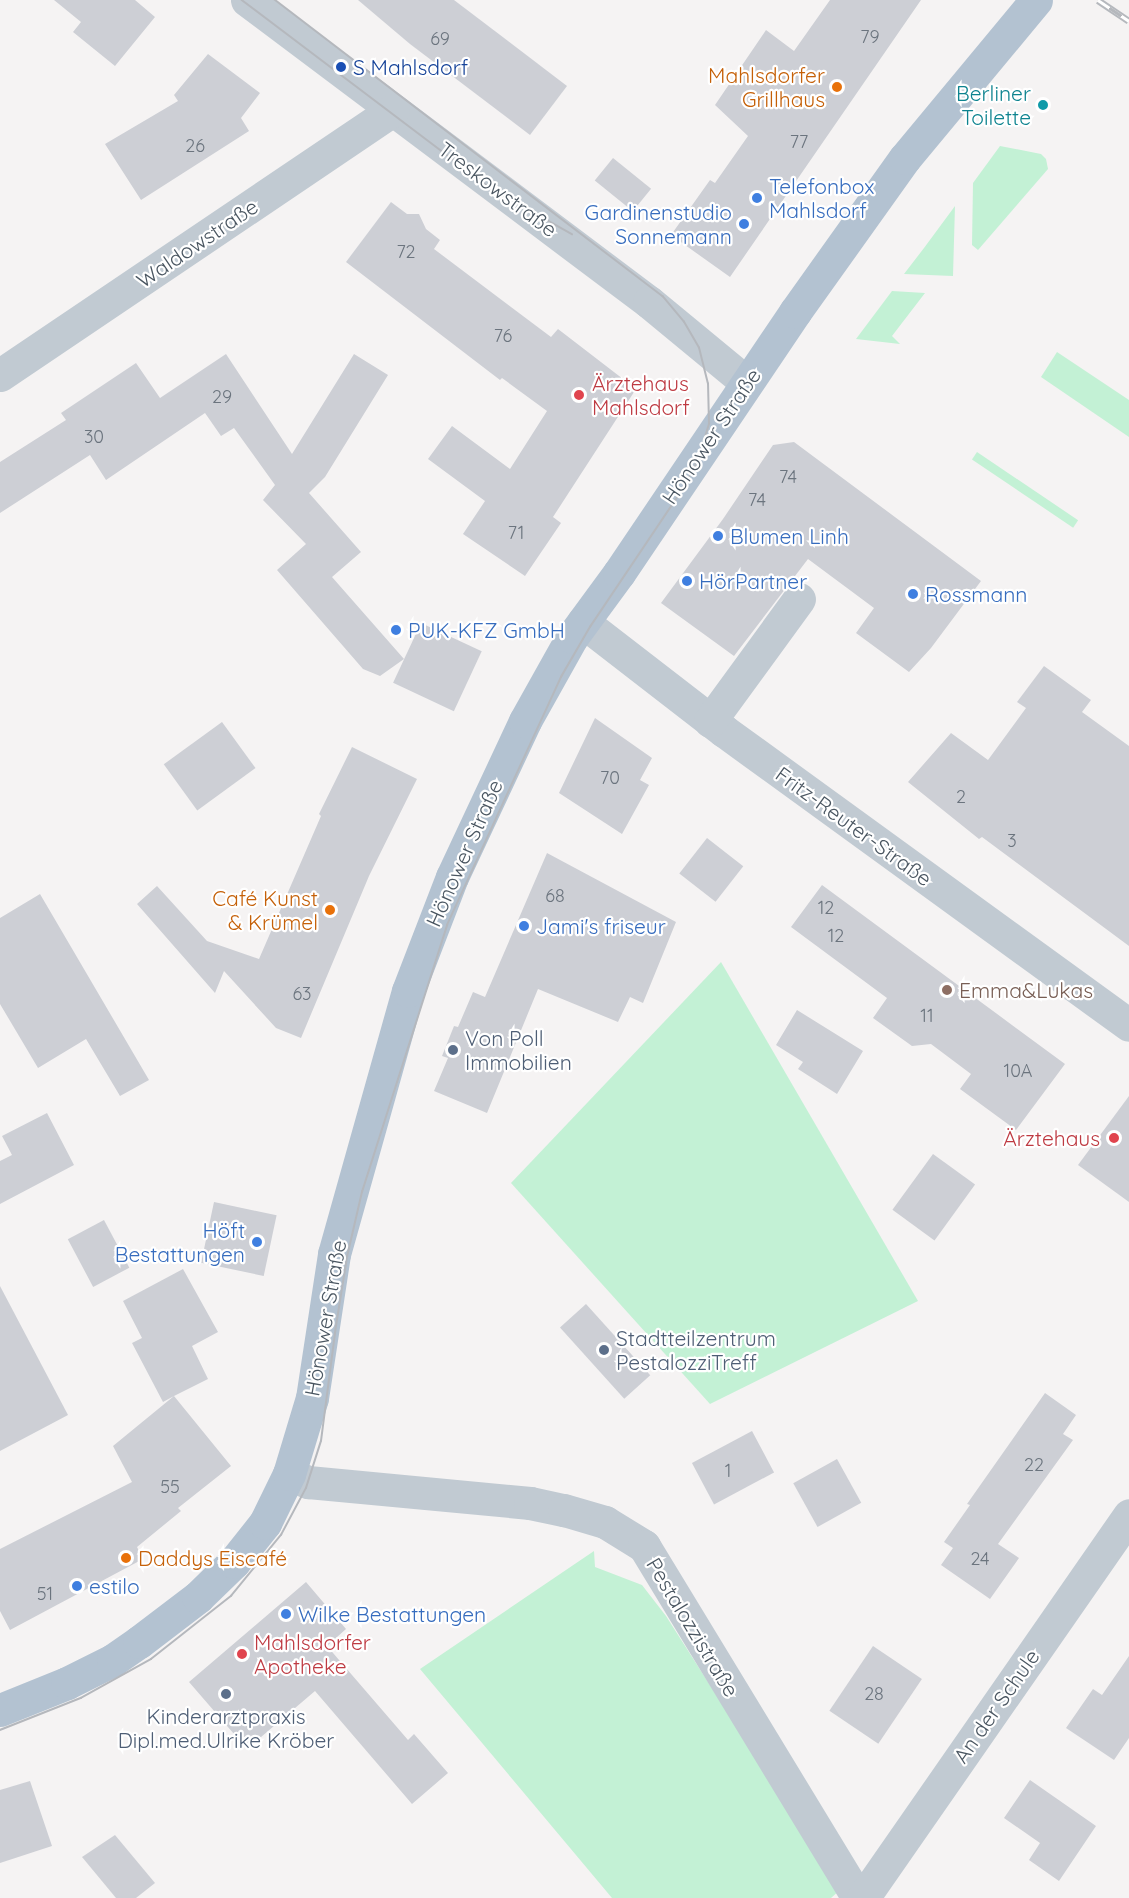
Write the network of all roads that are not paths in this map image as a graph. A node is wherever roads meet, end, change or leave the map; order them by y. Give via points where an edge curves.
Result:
1 (247, 0) edge
2 (1036, 0) edge
3 (393, 110) junction
4 (0, 375) edge
5 (746, 382) junction
6 (800, 599) dead end
7 (583, 622) junction
8 (711, 721) junction
9 (1129, 1026) edge
10 (290, 1474) junction
11 (1129, 1515) edge
12 (0, 1710) edge
13 (858, 1898) edge
14 (863, 1898) edge

1 - 3 street, Treskowstraße
2 - 5 main road, Hönower Straße via 905,158
3 - 4 street, Waldowstraße
3 - 5 street, Treskowstraße via 649,302
5 - 7 main road, Hönower Straße
6 - 8 street
7 - 8 street, Fritz-Reuter-Straße
7 - 10 main road, Hönower Straße via 525,721 423,948 334,1254 312,1398
8 - 9 street, Fritz-Reuter-Straße
10 - 12 main road, Hönower Straße via 265,1523 234,1562 198,1597 113,1660
10 - 13 street, Pestalozzistraße via 308,1482 530,1503 605,1522 644,1546
11 - 14 street, An der Schule

